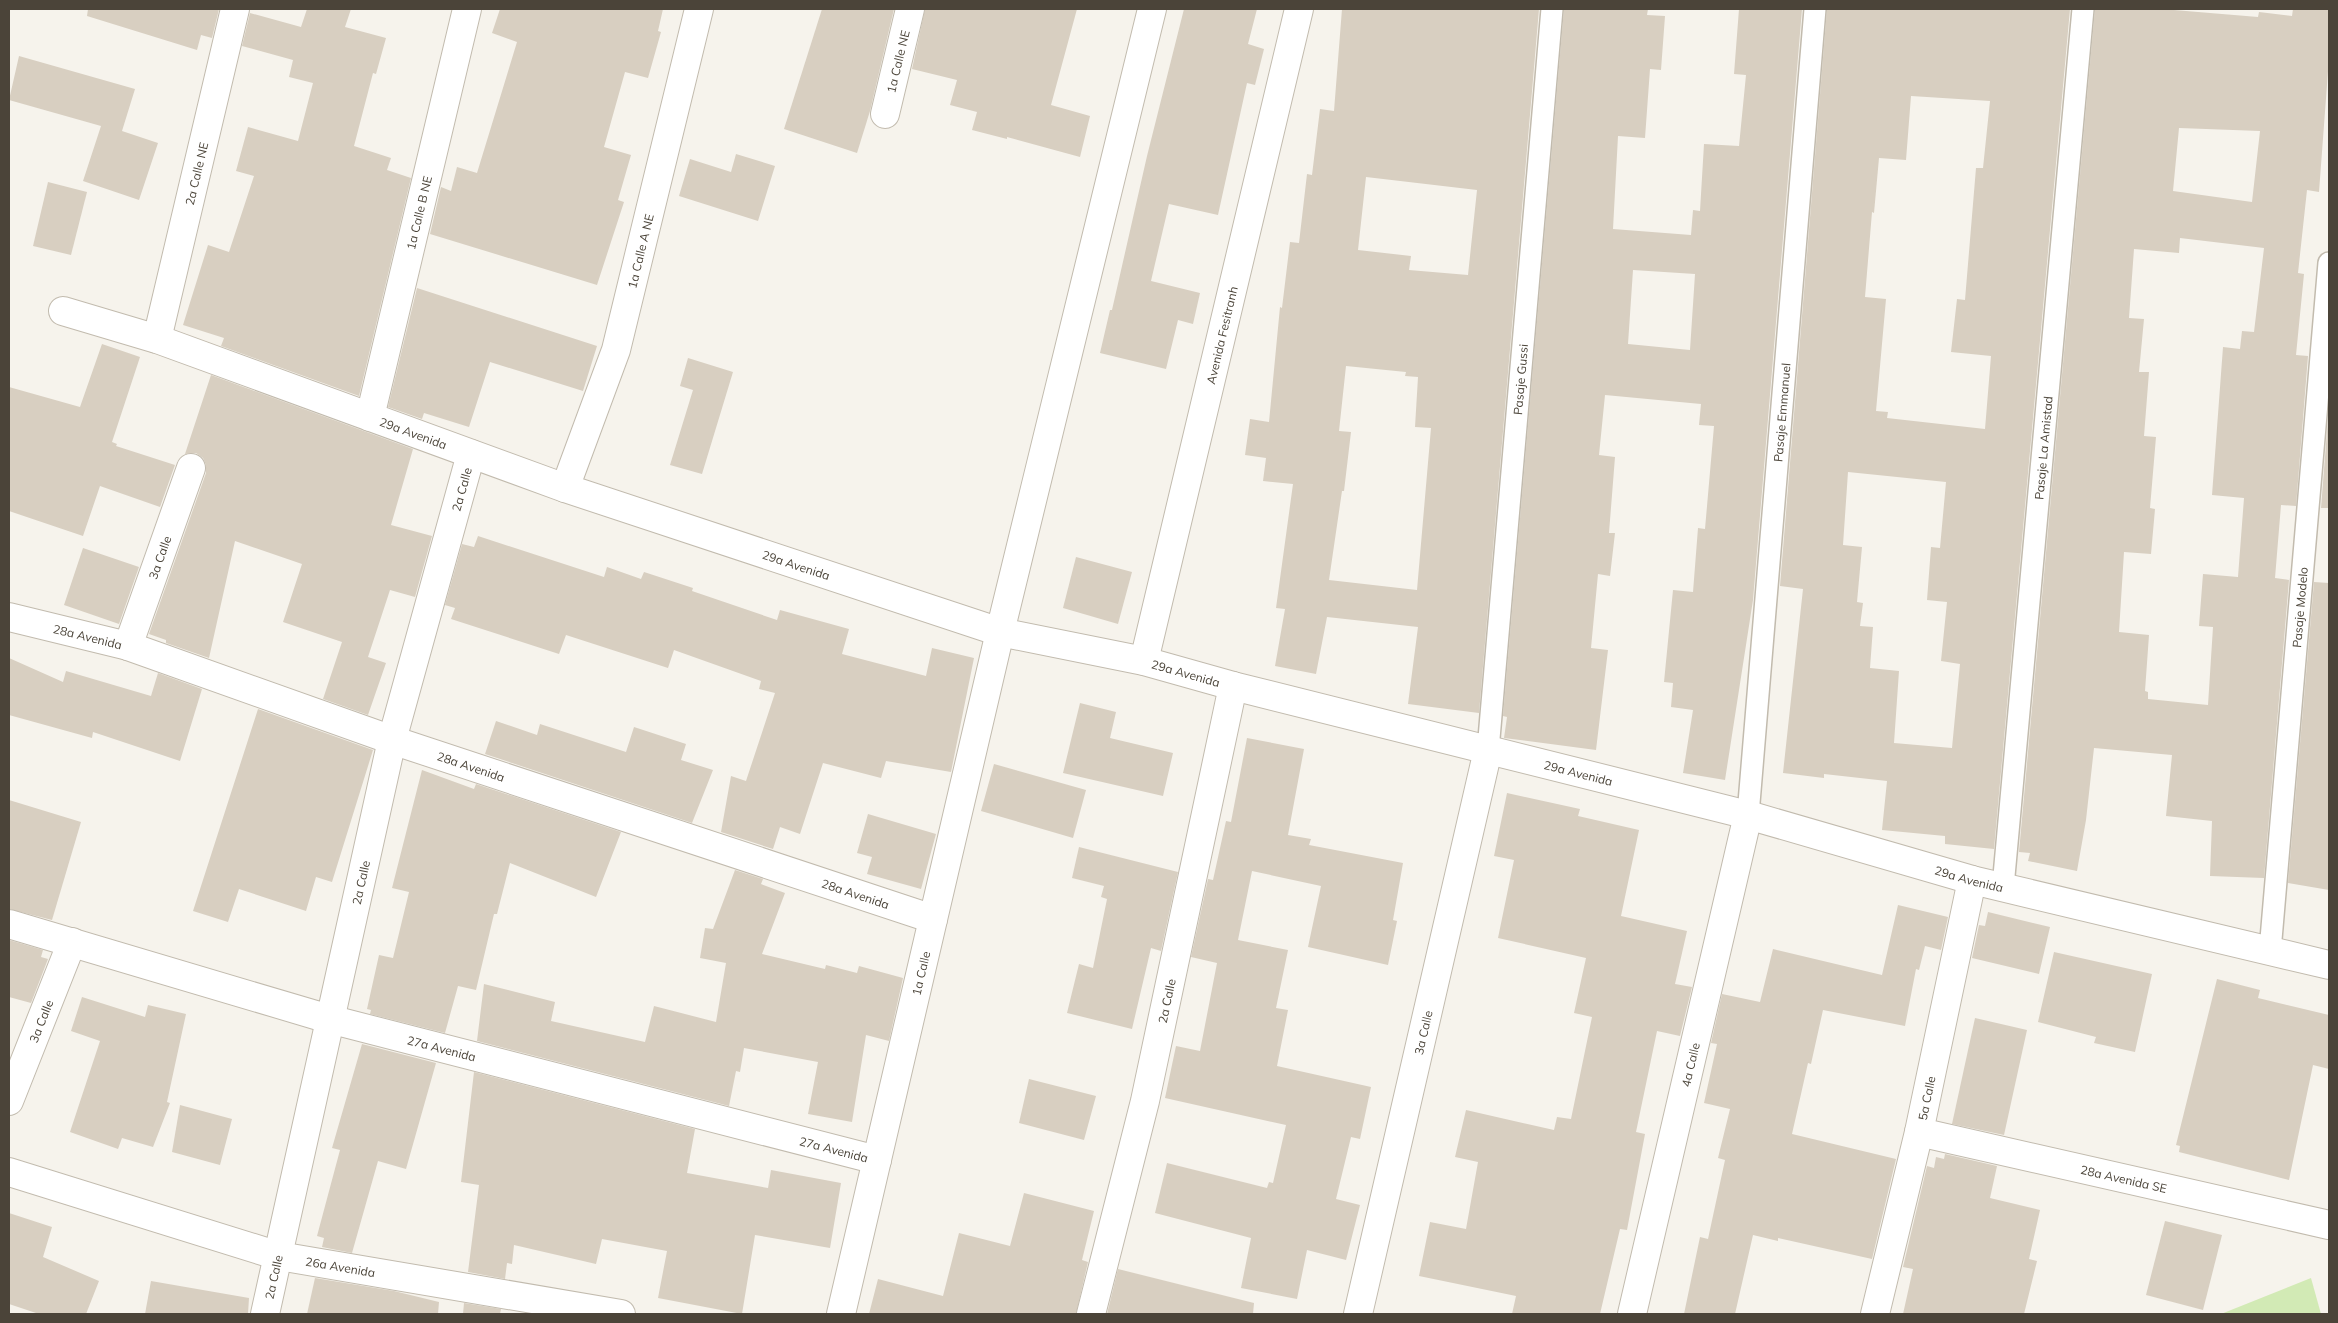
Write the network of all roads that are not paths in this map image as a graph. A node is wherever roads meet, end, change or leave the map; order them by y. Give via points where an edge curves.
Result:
1 (235, 9) edge
2 (467, 9) edge
3 (699, 9) edge
4 (910, 9) edge
5 (1152, 9) edge
6 (1299, 9) edge
7 (1552, 9) edge
8 (1815, 9) edge
9 (2083, 9) edge
10 (885, 114) dead end
11 (2329, 263) edge
12 (63, 311) dead end
13 (157, 339) junction
14 (370, 417) junction
15 (472, 454) junction
16 (191, 468) dead end
17 (565, 488) junction
18 (9, 618) edge
19 (1000, 632) junction
20 (128, 646) junction
21 (1144, 661) junction
22 (1233, 686) junction
23 (392, 740) junction
24 (1488, 750) junction
25 (1748, 816) junction
26 (1972, 880) junction
27 (2003, 887) junction
28 (933, 919) junction
29 (9, 924) edge
30 (72, 942) junction
31 (2270, 951) junction
32 (2329, 965) edge
33 (329, 1019) junction
34 (9, 1101) edge
35 (1919, 1132) junction
36 (877, 1160) junction
37 (9, 1172) edge
38 (2329, 1224) edge
39 (279, 1256) junction
40 (265, 1314) edge
41 (621, 1314) edge
42 (841, 1314) edge
43 (1091, 1314) edge
44 (1358, 1314) edge
45 (1632, 1314) edge
46 (1875, 1314) edge

1 - 13 street, 2a Calle NE
2 - 14 street, 1a Calle B NE
3 - 17 street, 1a Calle A NE via 616,350
4 - 10 street, 1a Calle NE
5 - 19 street, 1a Calle
6 - 21 street, Avenida Fesitranh
7 - 24 lane, Pasaje Gussi
8 - 25 lane, Pasaje Emmanuel
9 - 27 lane, Pasaje La Amistad
11 - 31 lane, Pasaje Modelo
12 - 13 street, 29a Avenida
13 - 14 street, 29a Avenida
14 - 15 street, 29a Avenida
15 - 17 street, 29a Avenida
15 - 23 street, 2a Calle
16 - 20 street, 3a Calle
17 - 19 street, 29a Avenida
18 - 20 street, 28a Avenida
19 - 21 street, 29a Avenida
19 - 28 street, 1a Calle
20 - 23 street, 28a Avenida
21 - 22 street, 29a Avenida
22 - 24 street, 29a Avenida
22 - 43 street, 2a Calle via 1145,1101
23 - 28 street, 28a Avenida
23 - 33 street, 2a Calle
24 - 25 street, 29a Avenida
24 - 44 street, 3a Calle
25 - 26 street, 29a Avenida
25 - 45 street, 4a Calle
26 - 27 street, 29a Avenida
26 - 35 street, 5a Calle
27 - 31 street, 29a Avenida
28 - 36 street, 1a Calle
29 - 30 street, 27a Avenida
30 - 33 street, 27a Avenida
30 - 34 street, 3a Calle
31 - 32 street, 29a Avenida
33 - 36 street, 27a Avenida
33 - 39 street, 2a Calle
35 - 38 street, 28a Avenida SE
35 - 46 street, 5a Calle
36 - 42 street, 1a Calle
37 - 39 street, 26a Avenida
39 - 40 street, 2a Calle
39 - 41 street, 26a Avenida

